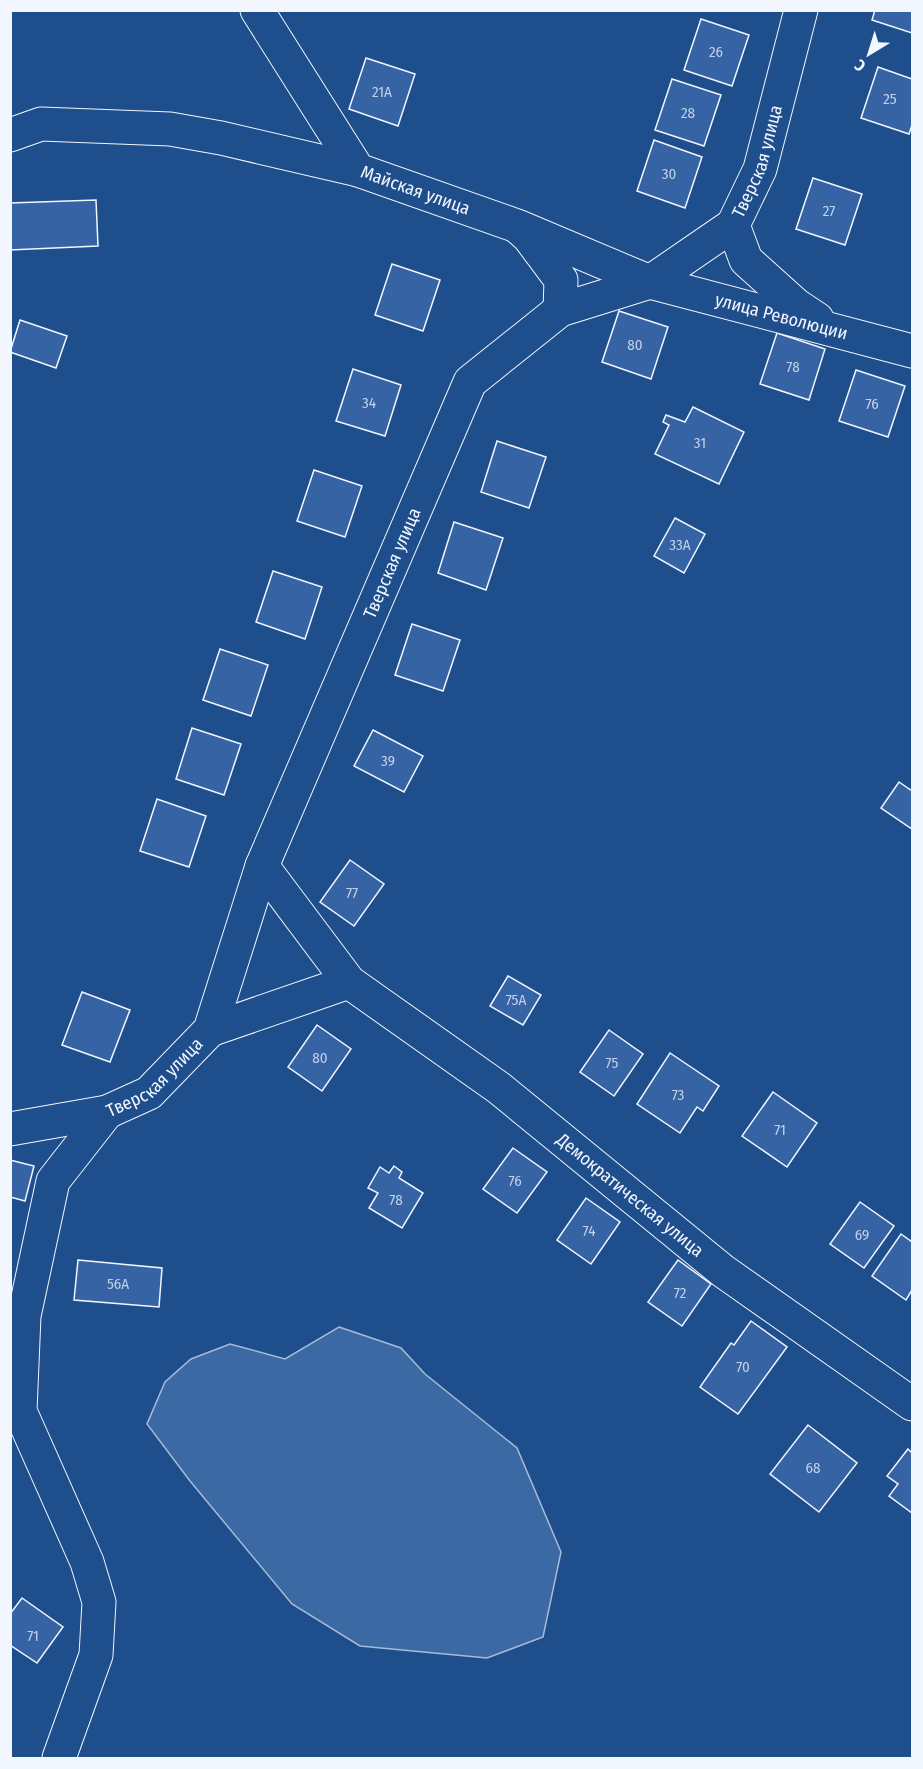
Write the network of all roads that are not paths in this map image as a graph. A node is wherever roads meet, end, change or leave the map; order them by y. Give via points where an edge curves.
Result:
1 (257, 10) edge
2 (801, 10) edge
3 (10, 135) edge
4 (358, 170) junction
5 (733, 225) junction
6 (517, 226) junction
7 (650, 282) junction
8 (560, 310) junction
9 (834, 330) junction
10 (912, 351) edge
11 (262, 866) junction
12 (350, 982) junction
13 (210, 1030) junction
14 (107, 1112) junction
15 (10, 1129) edge
16 (912, 1404) edge
17 (59, 1758) edge

1 - 4 street, Майская улица
2 - 5 street, Тверская улица via 760,169
3 - 4 street via 41,124 170,129
4 - 6 street, Майская улица
5 - 7 street, Тверская улица
5 - 9 street via 746,260 796,305
6 - 7 street, Майская улица
6 - 8 street via 561,280
7 - 8 street, Тверская улица
7 - 9 street, улица Революции
8 - 11 street, Тверская улица via 470,382
9 - 10 street, улица Революции
11 - 12 street, Демократическая улица
11 - 13 street, Тверская улица
12 - 13 street
12 - 16 street, Демократическая улица via 499,1088 723,1271
13 - 14 street, Тверская улица via 149,1093
14 - 15 street, Тверская улица
14 - 17 street via 53,1181 24,1316 20,1411 87,1562 99,1602 96,1655

